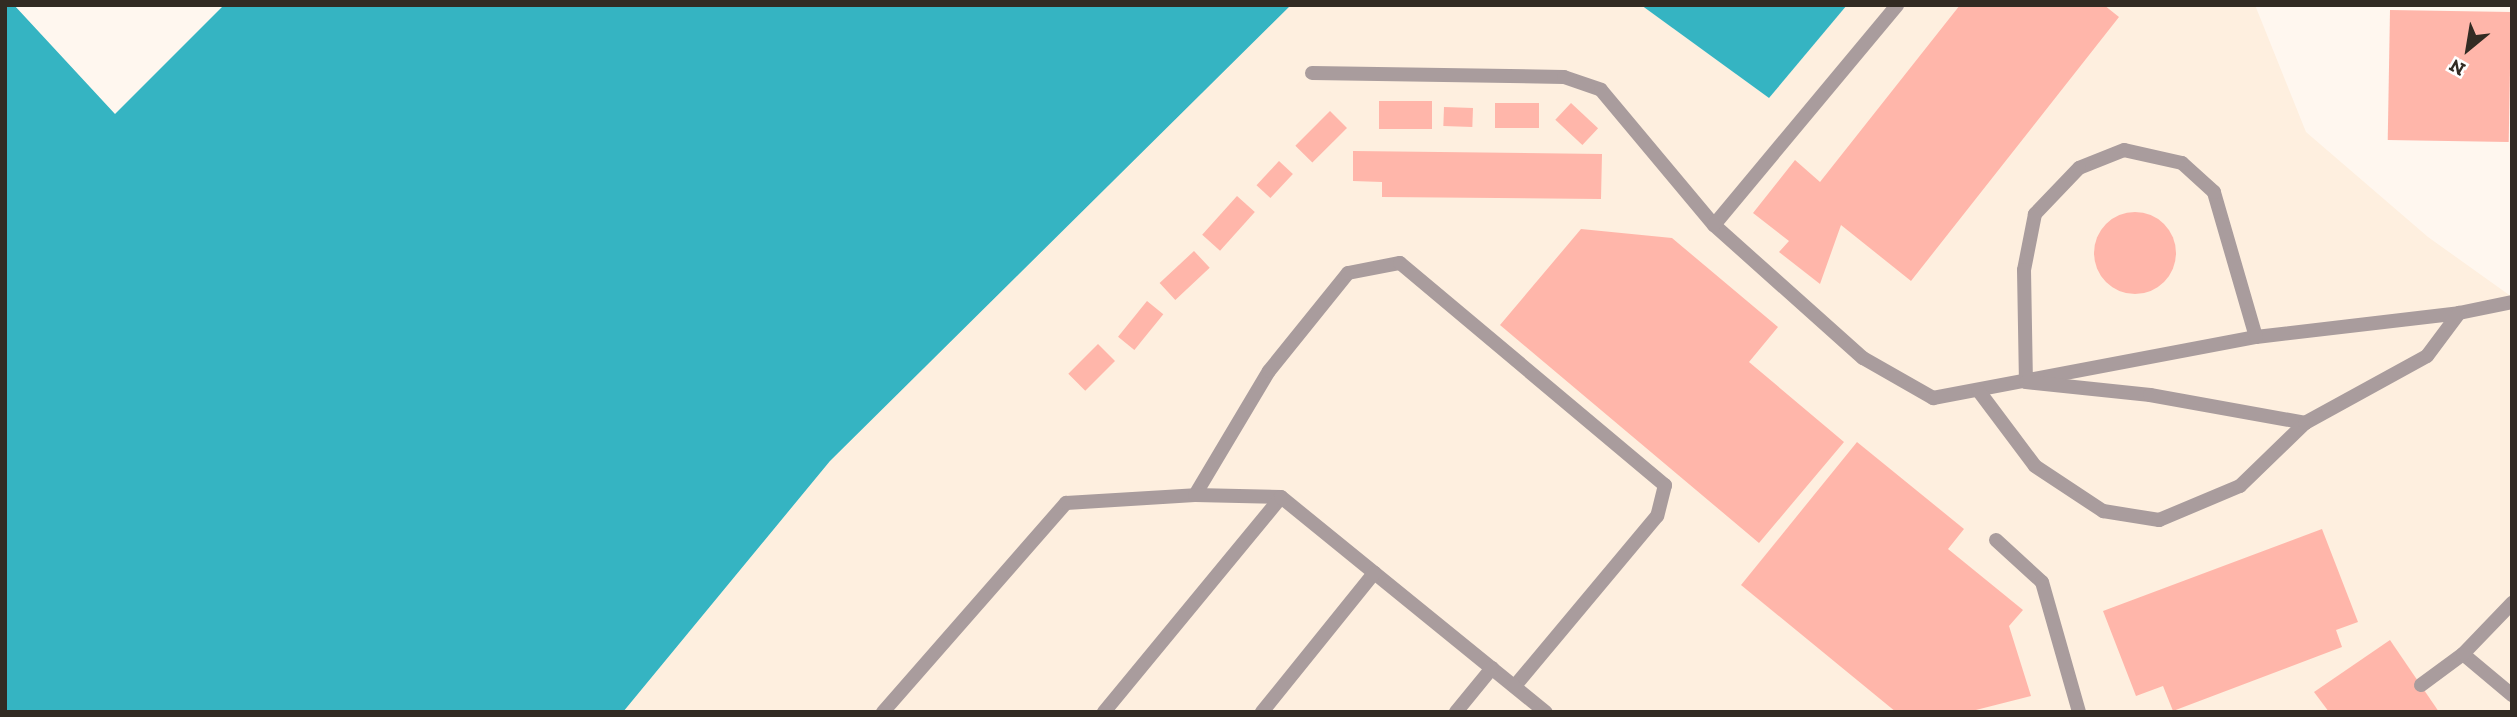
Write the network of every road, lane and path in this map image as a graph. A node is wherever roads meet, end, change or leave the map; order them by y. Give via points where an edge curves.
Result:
1 (1897, 5) edge
2 (1312, 73) dead end
3 (1714, 225) junction
4 (2512, 302) edge
5 (2459, 313) junction
6 (2256, 337) junction
7 (2026, 382) junction
8 (1978, 390) junction
9 (2305, 424) junction
10 (1195, 495) junction
11 (1281, 497) junction
12 (1996, 540) dead end
13 (1374, 573) junction
14 (2512, 603) edge
15 (2463, 654) junction
16 (1492, 667) junction
17 (2421, 685) dead end
18 (1515, 686) junction
19 (2512, 695) edge
20 (883, 712) edge
21 (1104, 712) edge
22 (1262, 712) edge
23 (1456, 712) edge
24 (1546, 712) edge
25 (2079, 712) edge

1 - 3 lane
2 - 3 lane via 1564,77 1601,90
3 - 8 lane via 1863,358 1933,397
4 - 5 lane
5 - 6 lane
5 - 9 lane via 2427,356
6 - 7 lane
6 - 7 lane via 2214,192 2182,163 2124,150 2079,168 2035,214 2024,270
7 - 8 lane
7 - 9 lane via 2150,395
8 - 9 lane via 2035,466 2103,511 2159,520 2240,486
10 - 11 lane
10 - 18 lane via 1269,371 1348,273 1400,263 1665,485 1657,516
10 - 20 lane via 1066,503
11 - 13 lane
11 - 21 lane
12 - 25 lane via 2042,582
13 - 16 lane
13 - 22 lane
14 - 15 lane
15 - 17 lane
15 - 19 lane
16 - 18 lane
16 - 23 lane
18 - 24 lane

